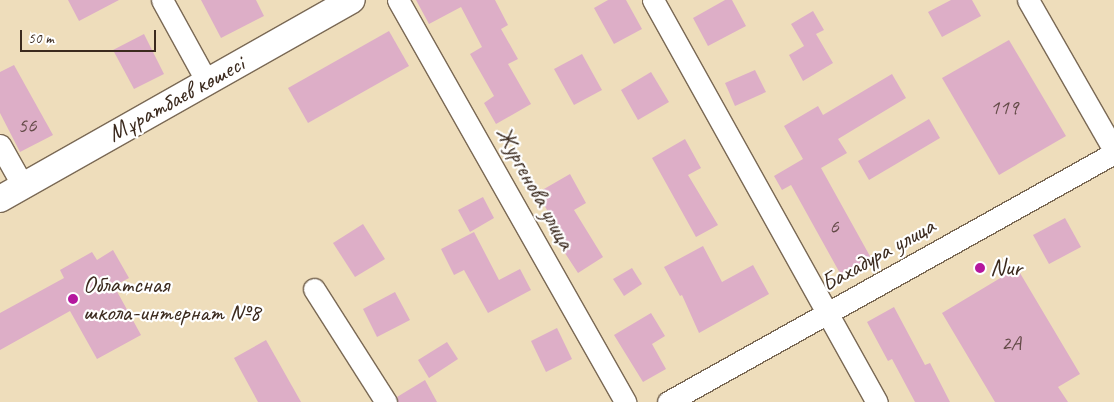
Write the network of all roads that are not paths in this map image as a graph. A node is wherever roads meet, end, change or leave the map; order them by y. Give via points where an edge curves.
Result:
1 (162, 0) edge
2 (352, 0) edge
3 (398, 0) edge
4 (654, 0) edge
5 (1028, 0) edge
6 (207, 82) junction
7 (0, 146) edge
8 (1114, 152) edge
9 (23, 186) junction
10 (0, 198) edge
11 (314, 289) dead end
12 (829, 312) junction
13 (386, 402) edge
14 (625, 402) edge
15 (668, 402) edge
16 (877, 402) edge

1 - 6 street
2 - 6 street, Мұратбаев көшесі
3 - 14 street, Жургенова улица
4 - 12 street
5 - 8 street
6 - 9 street, Мұратбаев көшесі
7 - 9 street
8 - 12 street, Бахадура улица
9 - 10 street, Мұратбаев көшесі
11 - 13 street
12 - 15 street, Бахадура улица
12 - 16 street

